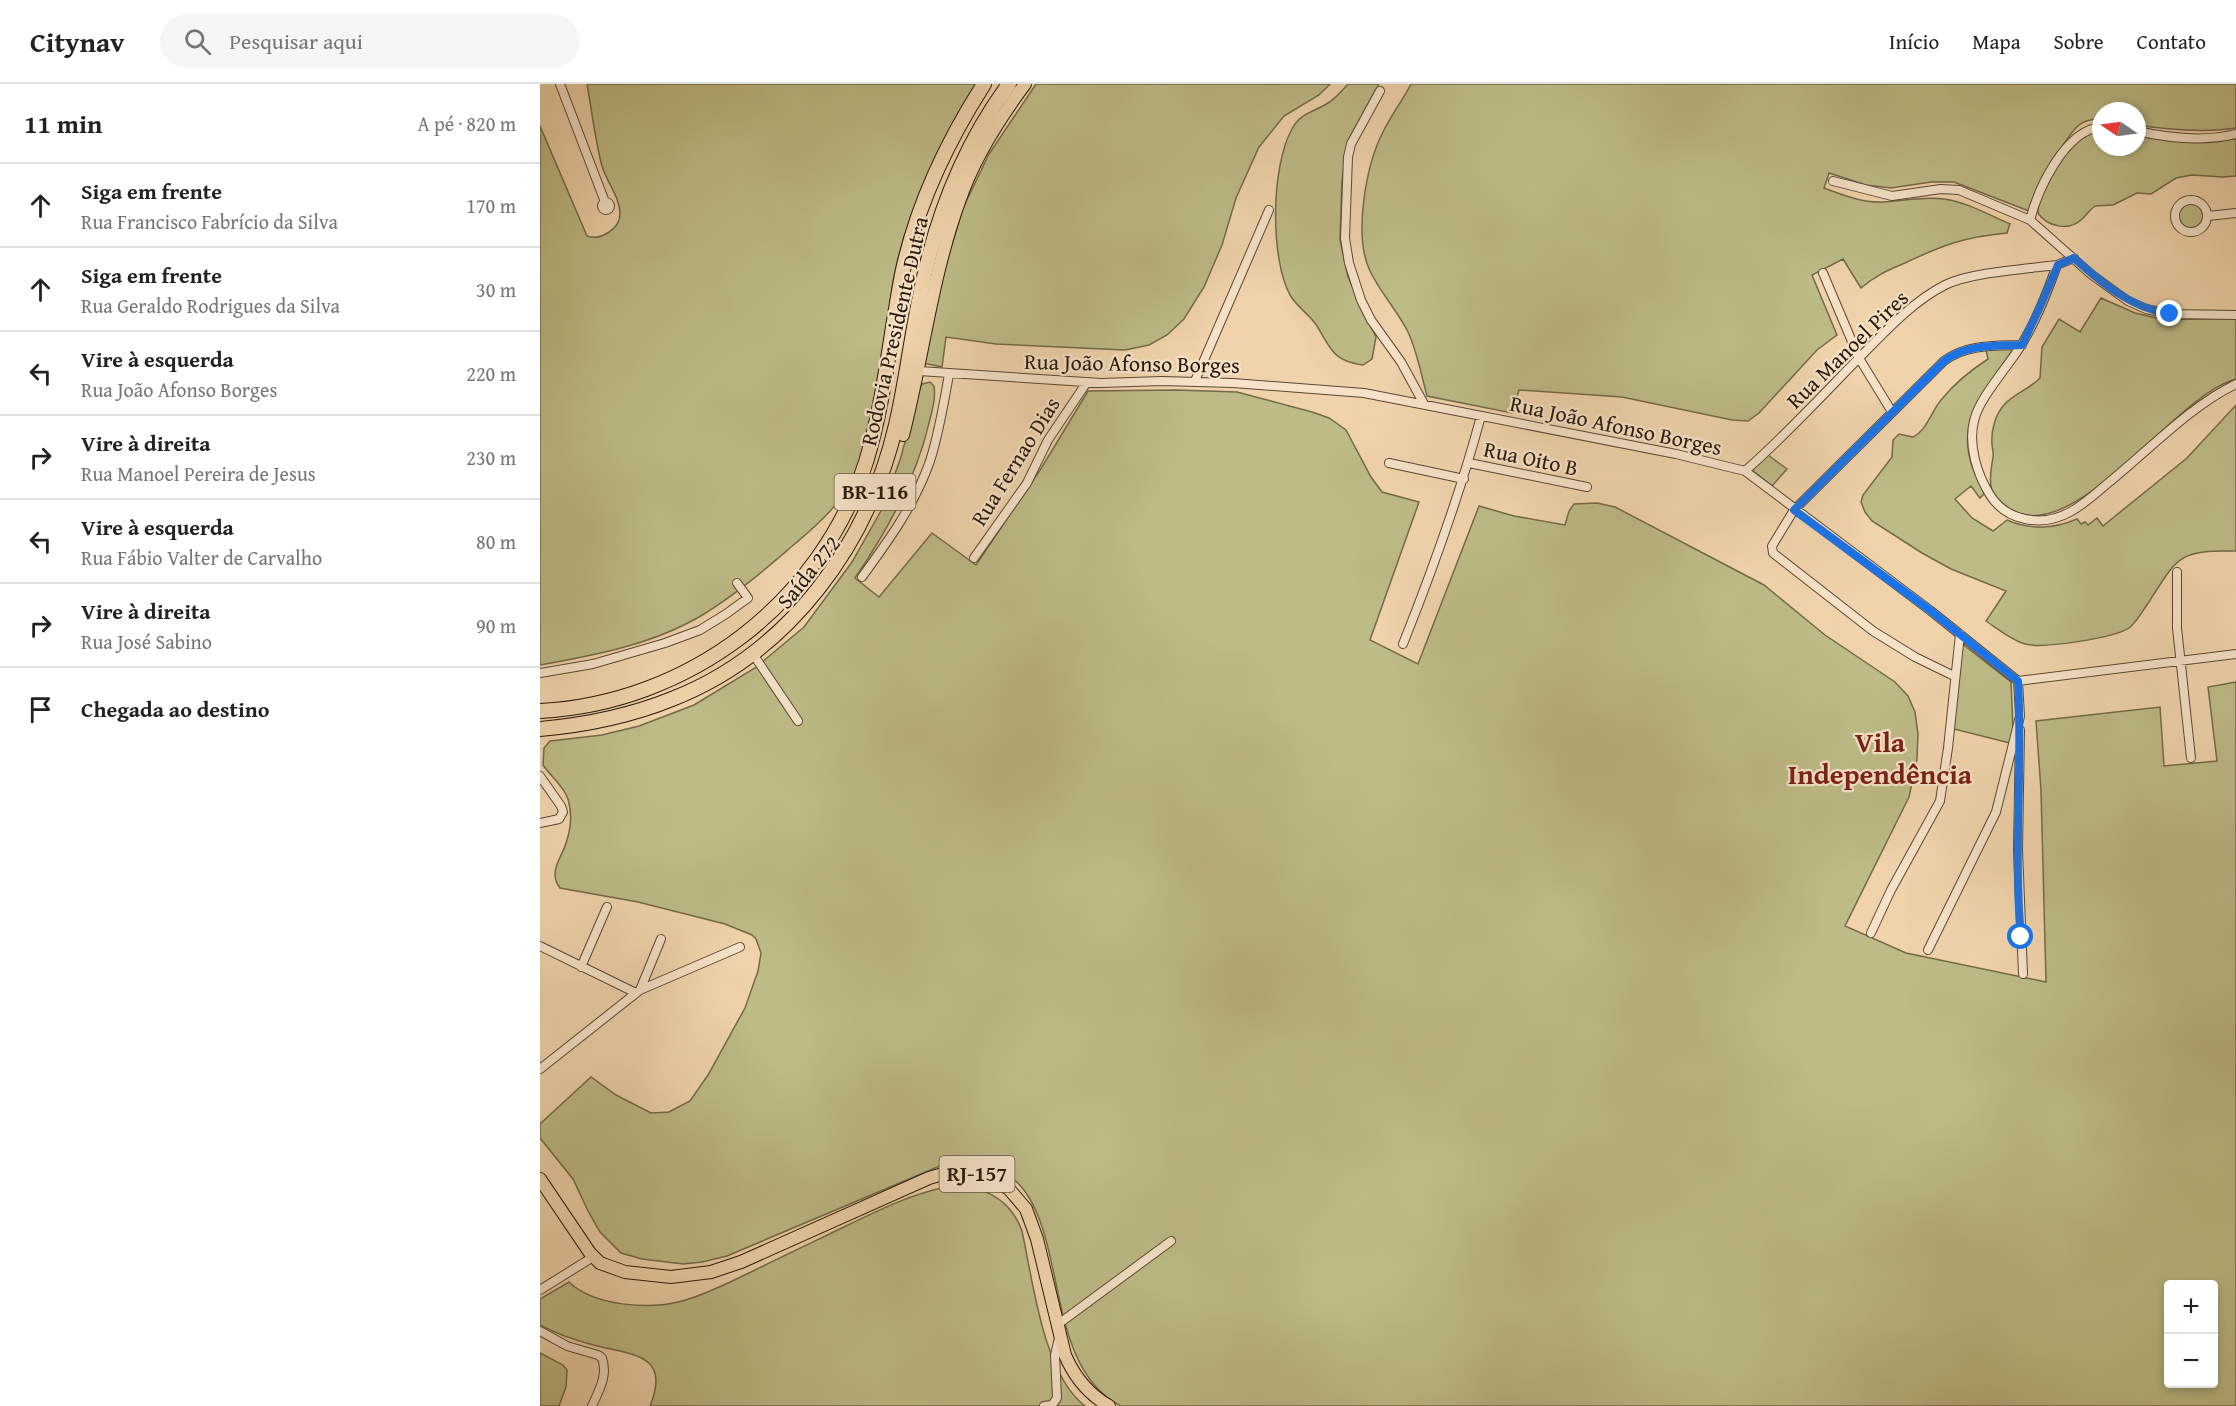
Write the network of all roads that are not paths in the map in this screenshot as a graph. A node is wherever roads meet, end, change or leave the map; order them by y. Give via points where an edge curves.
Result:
1 (560, 84) edge
2 (984, 84) edge
3 (1009, 84) edge
4 (1025, 84) edge
5 (1380, 91) dead end
6 (2092, 130) edge
7 (2146, 133) edge
8 (2236, 134) edge
9 (1833, 181) dead end
10 (606, 202) dead end
11 (1269, 210) dead end
12 (2236, 213) edge
13 (2208, 216) junction
14 (2030, 220) junction
15 (2074, 258) junction
16 (2058, 265) junction
17 (1823, 273) dead end
18 (2236, 315) edge
19 (2022, 345) junction
20 (1859, 358) junction
21 (919, 371) junction
22 (949, 374) junction
23 (1195, 381) junction
24 (1087, 382) junction
25 (2236, 384) edge
26 (1424, 404) junction
27 (1892, 412) junction
28 (1481, 416) junction
29 (903, 435) joint
30 (1389, 463) dead end
31 (1469, 463) junction
32 (1745, 471) junction
33 (1464, 479) junction
34 (1587, 488) dead end
35 (1794, 510) junction
36 (974, 558) dead end
37 (2177, 572) dead end
38 (862, 577) dead end
39 (737, 583) dead end
40 (1960, 634) junction
41 (1403, 644) dead end
42 (2236, 654) edge
43 (755, 657) junction
44 (2180, 662) junction
45 (540, 673) edge
46 (1954, 676) junction
47 (2018, 681) junction
48 (540, 711) edge
49 (2020, 716) junction
50 (798, 721) dead end
51 (546, 728) edge
52 (2191, 758) dead end
53 (540, 776) edge
54 (540, 823) edge
55 (607, 907) dead end
56 (1871, 933) dead end
57 (661, 939) dead end
58 (540, 946) edge
59 (740, 947) dead end
60 (1928, 950) dead end
61 (581, 967) junction
62 (2023, 974) dead end
63 (638, 991) junction
64 (540, 1069) edge
65 (540, 1179) edge
66 (1171, 1241) dead end
67 (593, 1257) junction
68 (540, 1290) edge
69 (1057, 1324) junction
70 (540, 1331) edge
71 (1060, 1337) junction
72 (592, 1406) edge
73 (1049, 1406) edge
74 (1109, 1406) edge

1 - 10 street
2 - 48 highway, Rodovia Presidente Dutra / BR-116 via 956,129 924,197 903,269 871,445 850,500 810,569 782,602 701,665 630,695
3 - 51 highway, Rodovia Presidente Dutra / BR-116 via 964,156 946,198 922,285 887,459 861,525 833,569 779,631 728,670 654,706 603,720
4 - 21 main road via 986,144 960,198 944,249
5 - 26 street via 1351,144 1345,238 1361,300
6 - 14 street via 2081,133 2062,153 2038,195
7 - 8 street via 2216,138
9 - 14 street via 1892,196 1959,190
11 - 23 street
12 - 13 street
13 - 13 street via 2202,204 2188,200 2179,206 2175,218 2182,230 2192,232 2204,226
14 - 15 street
15 - 16 street, Rua Manoel Pires
15 - 18 street via 2111,290 2146,309 2170,314
16 - 19 street
16 - 20 street, Rua Manoel Pires via 1967,278 1945,285 1882,333
17 - 20 street
19 - 25 street via 1979,409 1973,431 1977,469 1988,491 2000,508 2020,518 2042,519 2070,512 2197,409
19 - 27 street via 1982,346 1953,355
20 - 27 street
20 - 32 street, Rua Manoel Pires
21 - 22 street, Rua João Afonso Borges
21 - 29 main road
22 - 24 street, Rua João Afonso Borges
22 - 38 street via 930,461 899,525
23 - 24 street, Rua João Afonso Borges
23 - 26 street, Rua João Afonso Borges via 1330,389
24 - 36 street, Rua Fernao Dias via 1048,440 1027,483
26 - 28 street, Rua João Afonso Borges
27 - 35 street
28 - 31 street
28 - 32 street, Rua João Afonso Borges via 1676,453
29 - 43 highway, Saída 272 via 878,506 850,557 814,601
30 - 33 street
31 - 33 street
31 - 34 street, Rua Oito B
32 - 35 street, Rua João Afonso Borges
33 - 41 street
35 - 40 street, Rua João Afonso Borges
35 - 46 street via 1773,544 1773,553 1873,631
37 - 44 street
39 - 45 street via 748,598 700,630 593,664
40 - 46 street
40 - 47 street, Rua João Afonso Borges
42 - 44 street
43 - 50 street
43 - 51 highway, Saída 272 via 663,708 593,728
44 - 47 street
44 - 52 street
46 - 56 street via 1940,801
47 - 49 street
49 - 60 street via 1996,812
49 - 62 street via 2018,850
53 - 54 street via 562,809 560,818
55 - 61 street
57 - 63 street
58 - 61 street
59 - 63 street
61 - 63 street
63 - 64 street
65 - 67 main road, RJ-157
66 - 69 street
67 - 68 street
67 - 69 main road, RJ-157 via 616,1270 649,1276 716,1271 929,1178 966,1171 1002,1184 1026,1209
69 - 71 main road, RJ-157
70 - 72 street via 562,1344 602,1358 604,1378
71 - 73 street via 1055,1355 1057,1398
71 - 74 main road, RJ-157 via 1076,1375 1092,1395

